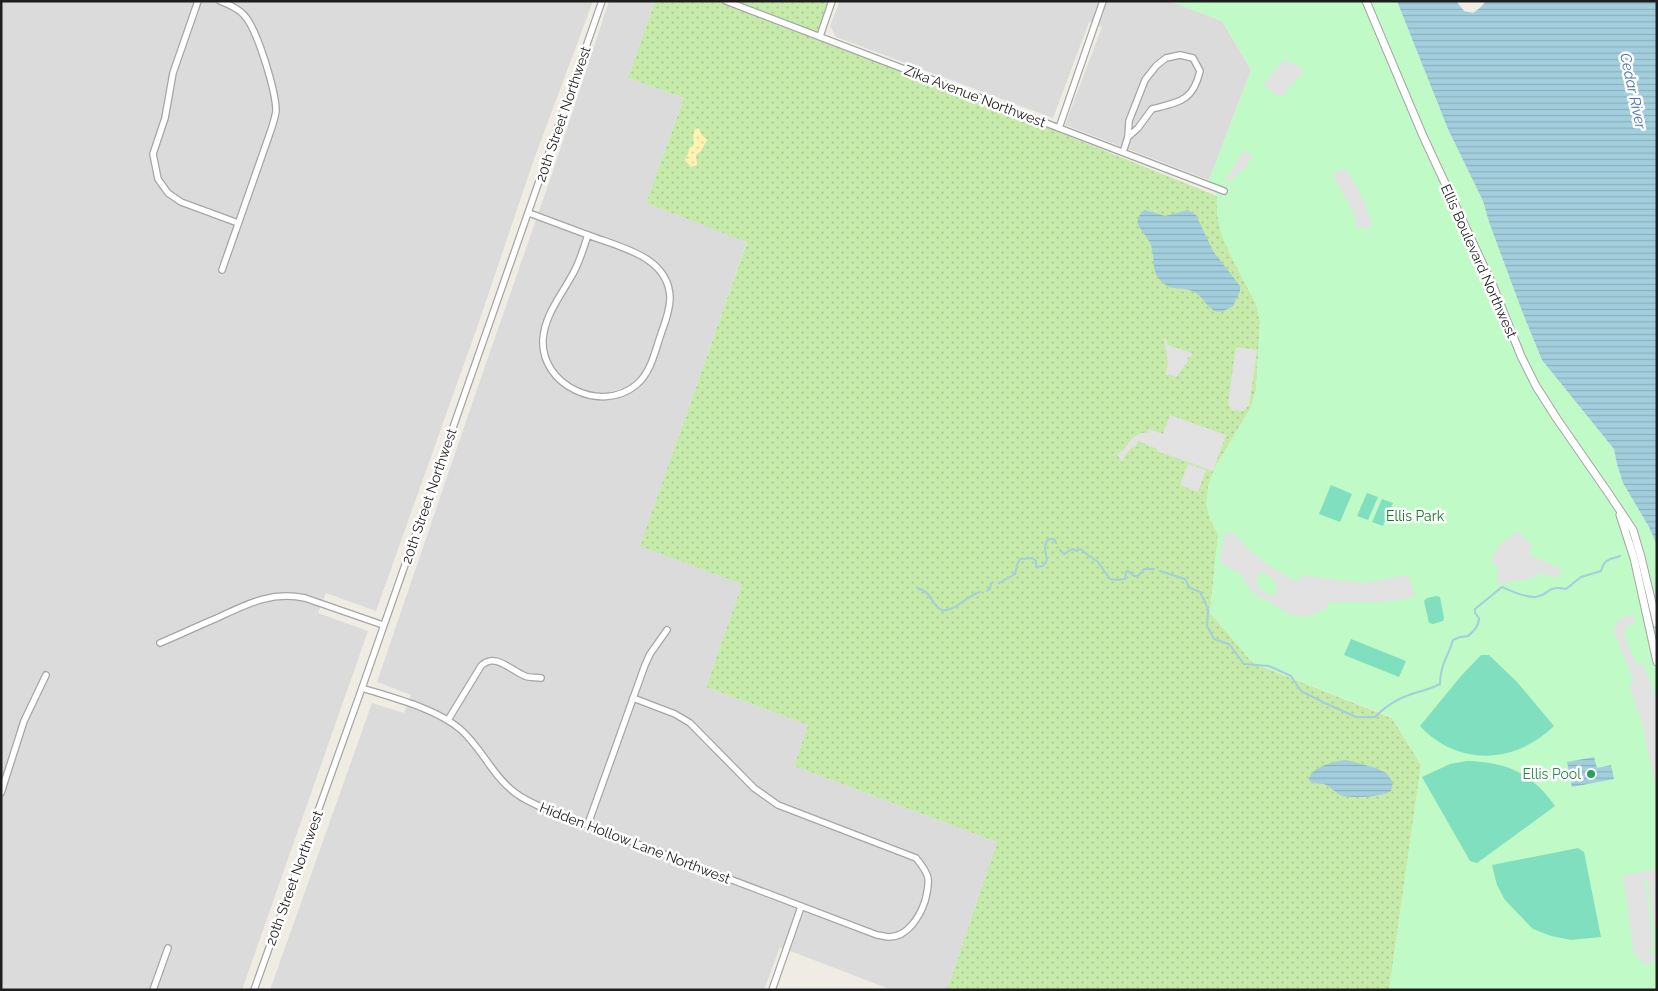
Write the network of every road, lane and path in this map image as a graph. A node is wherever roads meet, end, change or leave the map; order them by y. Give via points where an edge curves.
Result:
1 (198, 1) edge
2 (220, 1) edge
3 (602, 1) edge
4 (726, 1) edge
5 (832, 1) edge
6 (1103, 1) edge
7 (1366, 1) edge
8 (820, 36) junction
9 (1059, 128) junction
10 (1128, 137) junction
11 (1122, 152) junction
12 (1224, 191) dead end
13 (529, 212) junction
14 (238, 223) junction
15 (588, 235) junction
16 (222, 270) dead end
17 (1618, 508) junction
18 (1657, 624) edge
19 (383, 625) junction
20 (667, 630) dead end
21 (160, 643) dead end
22 (1657, 662) edge
23 (46, 675) dead end
24 (541, 678) dead end
25 (362, 688) junction
26 (633, 698) junction
27 (448, 720) junction
28 (1, 792) edge
29 (588, 824) junction
30 (801, 906) junction
31 (168, 948) dead end
32 (153, 990) edge
33 (254, 990) edge
34 (772, 990) edge

1 - 14 street via 170,84 154,162 162,187 174,198
2 - 14 street via 243,13 252,24 275,104 274,122
3 - 13 street, 20th Street Northwest
4 - 8 street, Zika Avenue Northwest
5 - 8 street
6 - 9 street
7 - 17 street, Ellis Boulevard Northwest via 1521,356 1541,395
8 - 9 street, Zika Avenue Northwest
9 - 11 street, Zika Avenue Northwest
10 - 10 street via 1129,121 1145,80 1156,66 1166,58 1180,54 1192,58 1200,71 1189,96 1180,102 1152,108
10 - 11 street
11 - 12 street, Zika Avenue Northwest
13 - 15 street
13 - 19 street, 20th Street Northwest
14 - 16 street
15 - 15 street via 572,276 552,308 543,338 543,350 546,361 561,382 585,394 608,397 638,384 650,367 666,319 669,289 659,269 650,261
17 - 18 street, Ellis Boulevard Northwest via 1636,538
17 - 22 street, Ellis Boulevard Northwest via 1634,558
19 - 21 street via 305,598 275,596 253,601
19 - 25 street, 20th Street Northwest
20 - 26 street via 650,654
23 - 28 street via 24,721
24 - 27 street via 525,676 500,662 484,662
25 - 27 street, Hidden Hollow Lane Northwest
25 - 33 street, 20th Street Northwest
26 - 29 street
26 - 30 street, Hidden Hollow Lane Northwest via 690,723 754,788 778,805 916,858 928,877 929,886 917,919 910,928 890,937
27 - 29 street, Hidden Hollow Lane Northwest via 462,730 514,793 548,810
29 - 30 street, Hidden Hollow Lane Northwest
30 - 34 street
31 - 32 street

